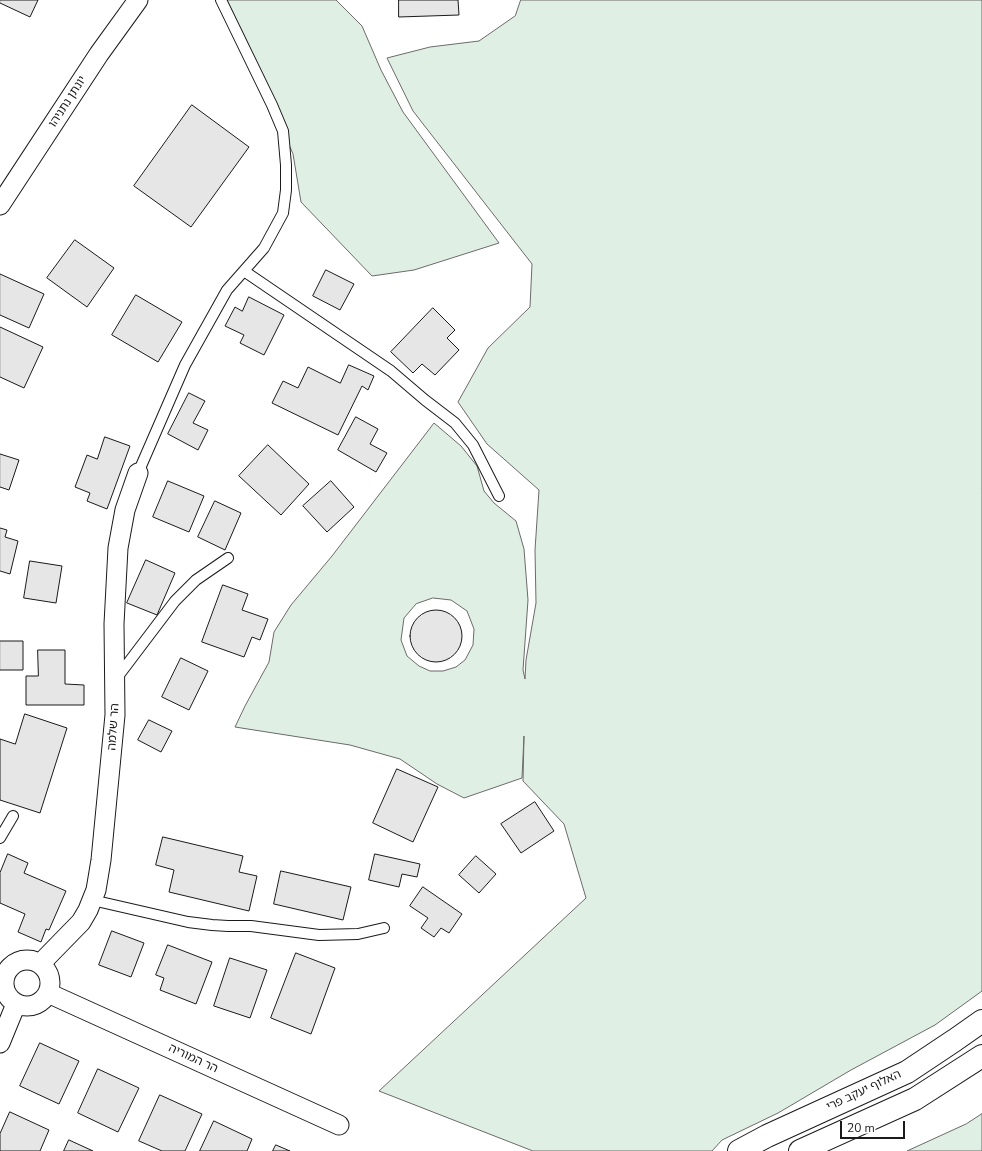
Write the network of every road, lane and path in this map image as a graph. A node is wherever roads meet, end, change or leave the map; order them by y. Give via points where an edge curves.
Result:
1 (138, 0) edge
2 (221, 0) edge
3 (0, 205) edge
4 (244, 271) junction
5 (138, 473) joint
6 (499, 496) dead end
7 (228, 558) dead end
8 (116, 679) junction
9 (13, 816) dead end
10 (0, 838) edge
11 (92, 900) junction
12 (384, 928) dead end
13 (40, 964) junction
14 (3, 972) edge
15 (48, 993) junction
16 (16, 1004) junction
17 (982, 1021) edge
18 (0, 1043) edge
19 (982, 1056) edge
20 (339, 1125) dead end
21 (740, 1151) edge
22 (800, 1151) edge

1 - 3 street, יונתן נתניהו via 99,54
2 - 4 lane via 283,131 286,165 283,213 264,248
4 - 5 lane via 228,290 185,365
4 - 6 lane via 391,371 455,423 473,445
5 - 8 street, הר שלמה via 126,510 118,548 114,624
7 - 8 lane via 196,580 175,601
8 - 11 street, הר שלמה via 116,715 107,807 101,860
9 - 10 lane
11 - 12 lane via 212,925 251,926 319,935 358,934
11 - 13 street, הר שלמה via 80,922
13 - 14 street via 25,960
13 - 15 street via 50,977
14 - 16 street via 5,989
15 - 16 street via 39,1003 32,1006
15 - 20 street, הר המוריה
16 - 18 street
17 - 21 street, האלוף יעקב פרי via 907,1072 767,1136
19 - 22 street via 915,1099

